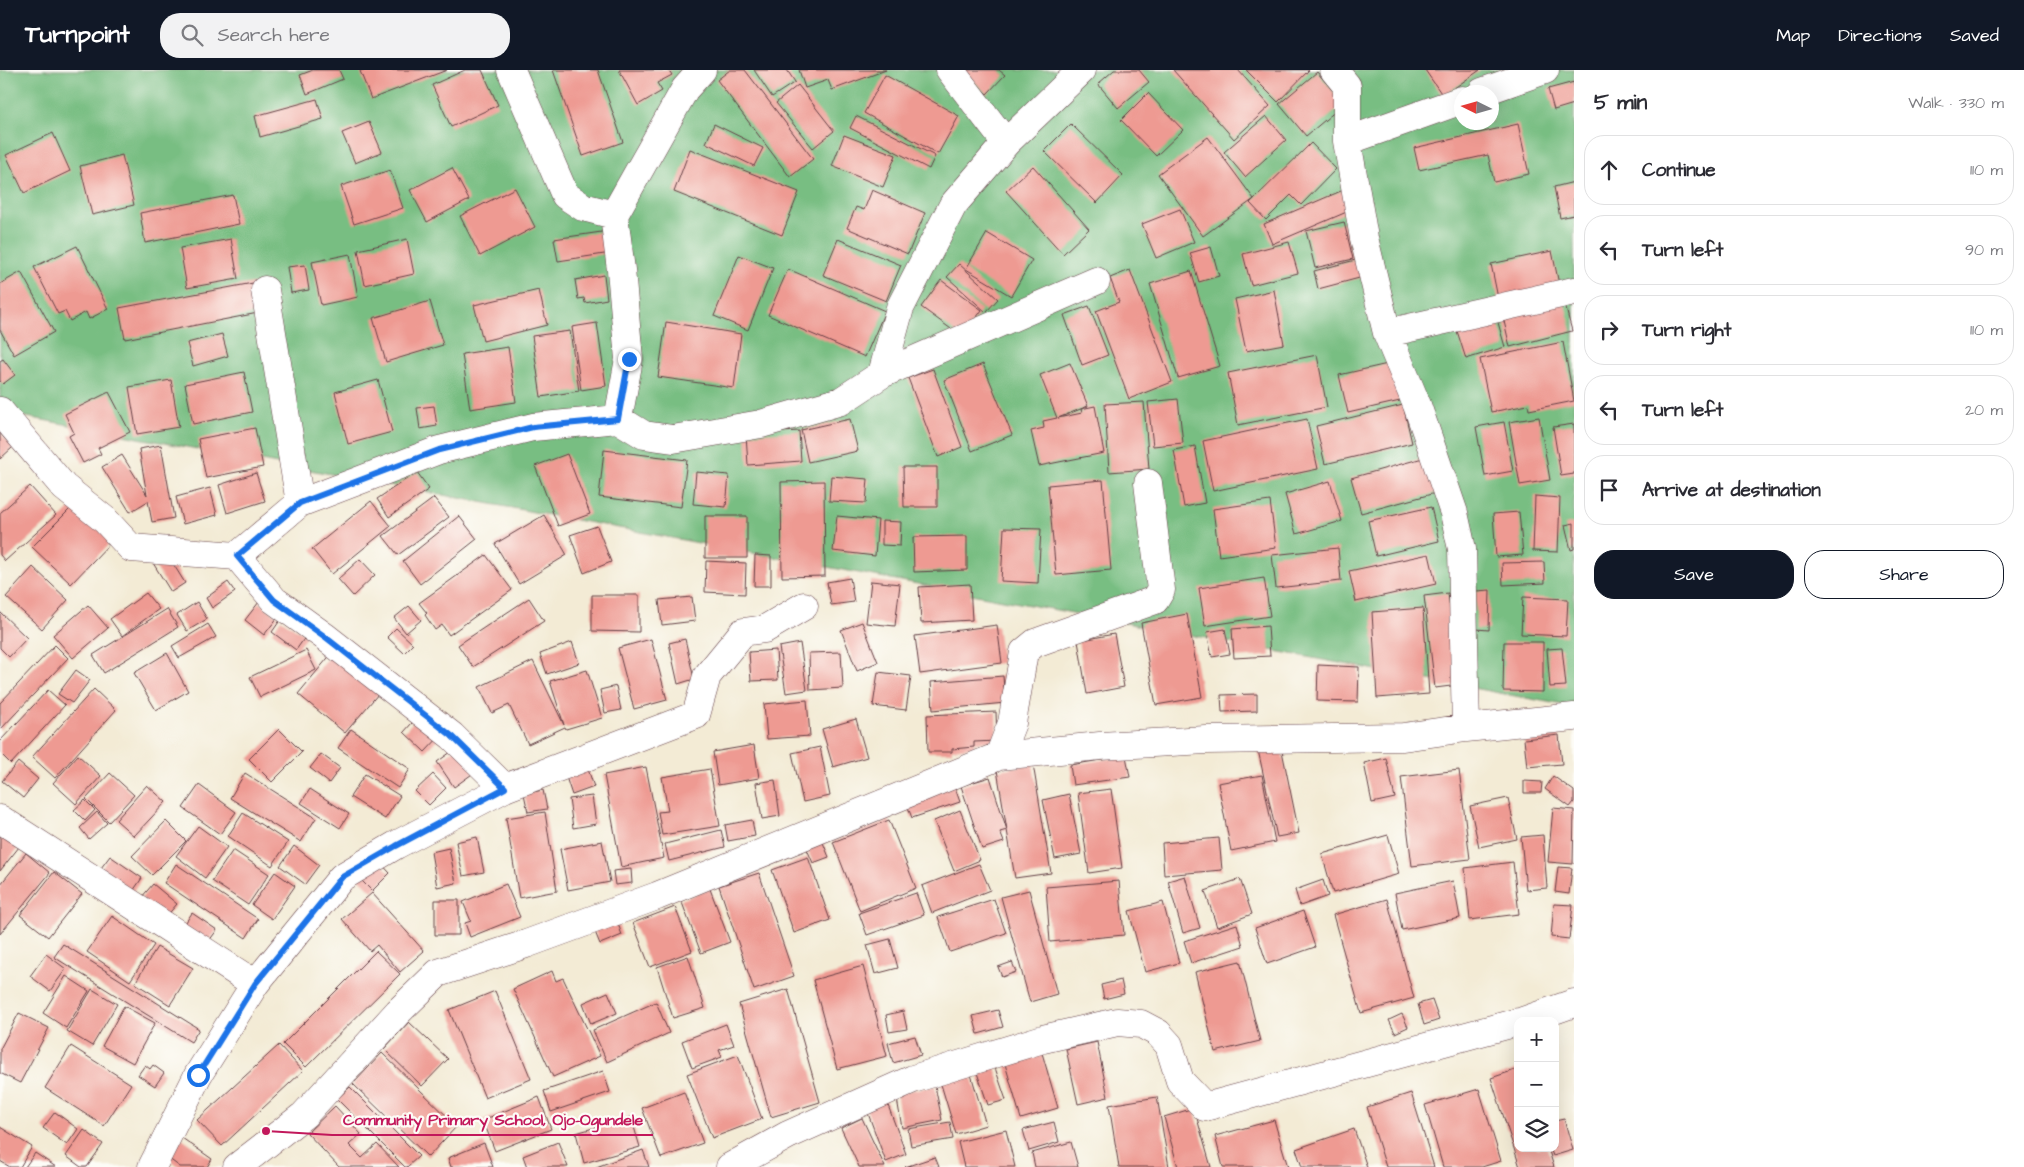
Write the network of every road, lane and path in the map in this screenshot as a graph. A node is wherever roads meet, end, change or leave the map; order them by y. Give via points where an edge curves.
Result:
1 (511, 70) edge
2 (702, 70) edge
3 (950, 70) edge
4 (1082, 70) edge
5 (1334, 70) edge
6 (1545, 70) edge
7 (1499, 86) edge
8 (1454, 103) edge
9 (1347, 141) junction
10 (1006, 143) junction
11 (614, 215) junction
12 (1096, 281) dead end
13 (265, 290) dead end
14 (1574, 291) edge
15 (1387, 333) junction
16 (882, 374) junction
17 (0, 412) edge
18 (618, 419) junction
19 (1148, 483) dead end
20 (300, 503) junction
21 (237, 556) junction
22 (804, 606) dead end
23 (1574, 717) edge
24 (1466, 728) junction
25 (999, 756) junction
26 (505, 788) junction
27 (0, 819) edge
28 (255, 984) junction
29 (1574, 1003) edge
30 (1534, 1017) edge
31 (1514, 1023) edge
32 (152, 1167) edge
33 (237, 1167) edge
34 (730, 1167) edge

1 - 11 street via 565,196 583,206
2 - 11 street via 686,89
3 - 10 street
4 - 10 street
5 - 9 street via 1347,86
6 - 7 street
8 - 9 street
9 - 15 street via 1364,238
10 - 16 street via 953,205 900,308
11 - 18 street via 629,359
12 - 16 street
13 - 20 street
14 - 15 street
15 - 24 street via 1423,423 1454,513 1462,549
16 - 18 street via 841,401 761,424 674,439 644,435
17 - 21 street via 64,487 105,520 131,548
18 - 20 street via 533,427 439,450
19 - 25 street via 1160,590 1155,600 1035,643 1024,652 1012,723
20 - 21 street
21 - 26 street via 274,600 452,736
22 - 26 street via 765,629 743,632 707,676 696,715
23 - 24 street
24 - 25 street via 1403,738 1206,740
25 - 33 street via 657,896 438,973 304,1115
26 - 28 street via 342,877
27 - 28 street
28 - 32 street via 198,1075
29 - 30 street
31 - 34 street via 1205,1107 1180,1081 1169,1045 1158,1034 1141,1024 1117,1022 1043,1039 913,1079 788,1135

